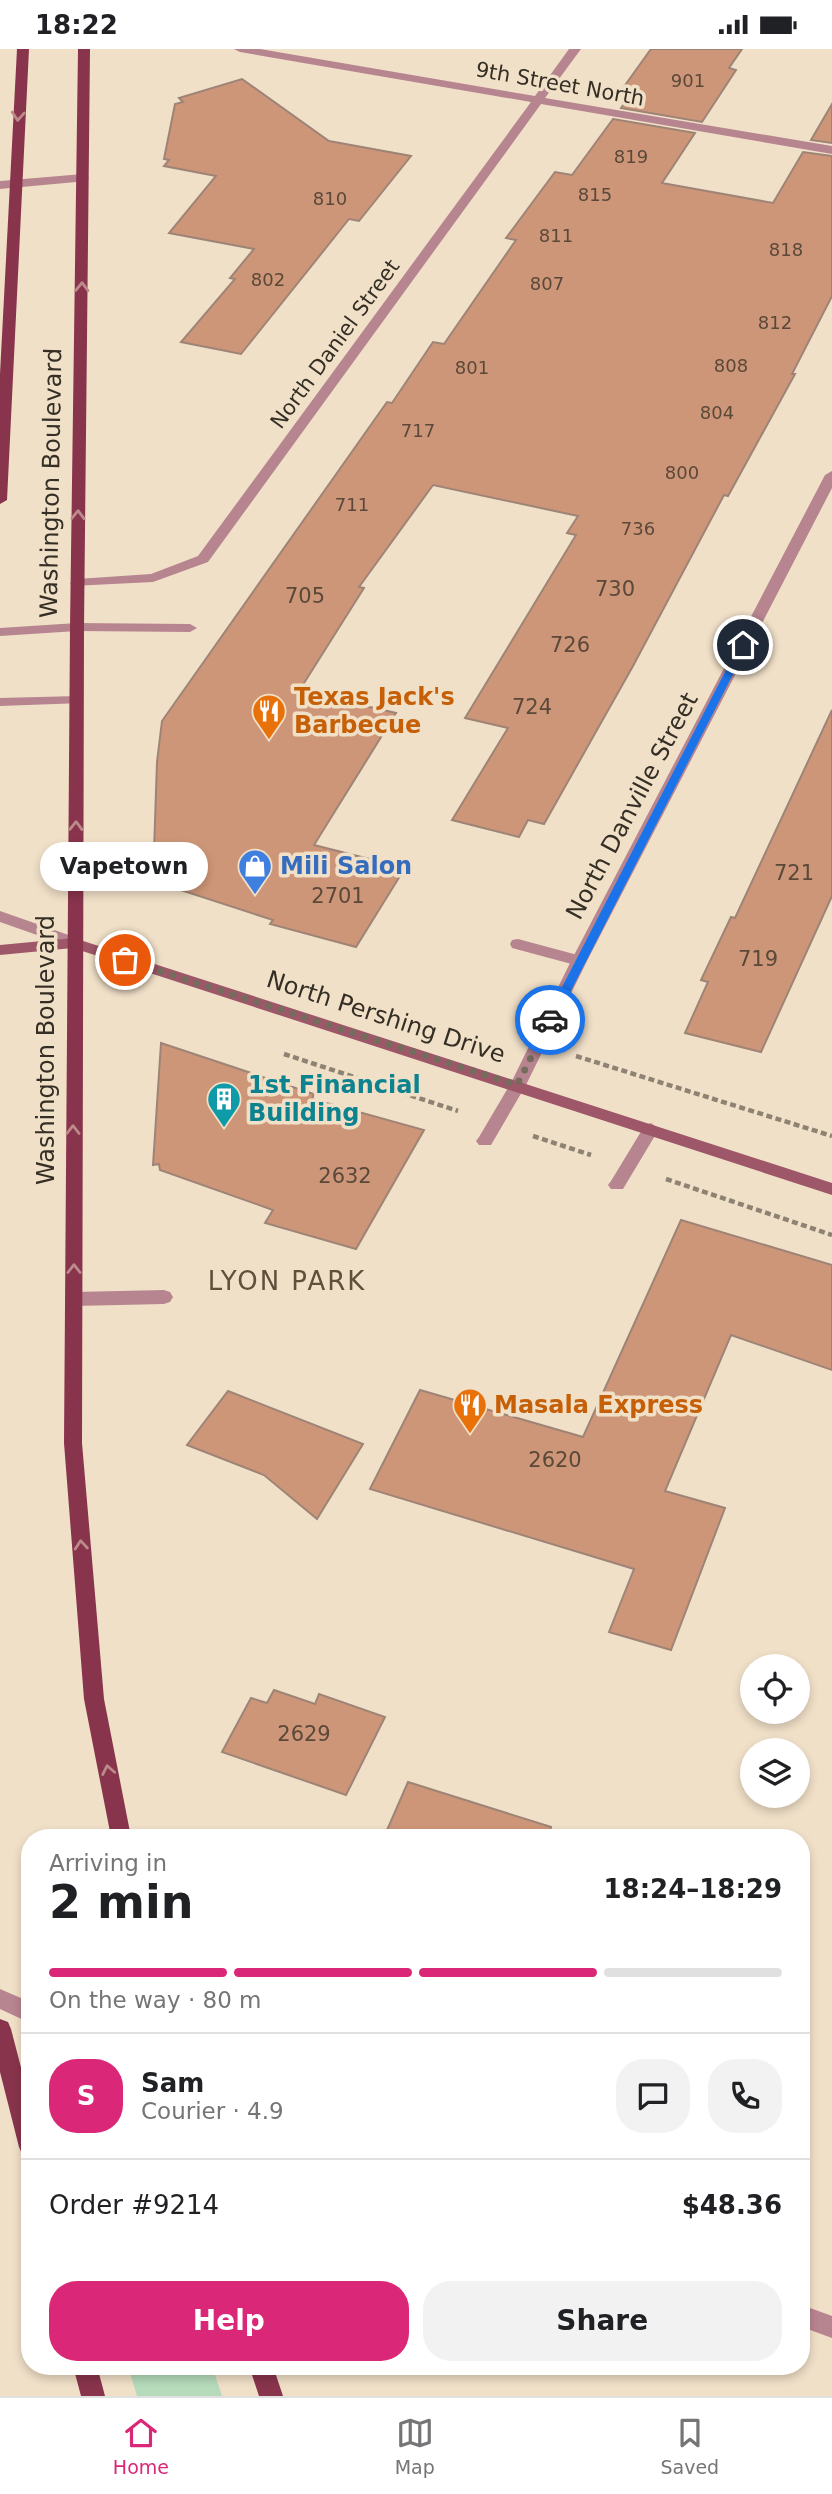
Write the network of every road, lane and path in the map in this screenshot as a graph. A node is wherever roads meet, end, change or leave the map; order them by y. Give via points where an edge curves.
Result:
1 (23, 49) edge
2 (84, 49) edge
3 (240, 49) edge
4 (575, 49) edge
5 (537, 100) junction
6 (832, 150) edge
7 (83, 178) junction
8 (14, 183) junction
9 (0, 185) edge
10 (832, 475) edge
11 (0, 500) edge
12 (77, 583) junction
13 (76, 627) junction
14 (190, 628) dead end
15 (0, 632) edge
16 (78, 700) junction
17 (0, 702) edge
18 (0, 916) edge
19 (74, 943) junction
20 (518, 944) dead end
21 (0, 950) edge
22 (579, 961) junction
23 (517, 1085) junction
24 (650, 1129) junction
25 (485, 1141) dead end
26 (617, 1185) dead end
27 (832, 1189) edge
28 (164, 1297) dead end
29 (74, 1299) junction
30 (120, 1829) edge
31 (0, 1999) edge
32 (21, 2009) edge
33 (0, 2029) edge
34 (21, 2112) edge
35 (810, 2319) edge
36 (832, 2327) edge
37 (87, 2375) edge
38 (264, 2375) edge
39 (93, 2396) edge
40 (271, 2396) edge

1 -> 8 main road, Washington Boulevard
2 - 7 main road, Washington Boulevard
3 - 5 street, 9th Street North
4 - 5 street, North Daniel Street
5 - 6 street, 9th Street North
5 - 12 street, North Daniel Street via 202,559 153,578
7 - 8 street
12 -> 7 main road, Washington Boulevard
8 - 9 street
8 - 11 main road, Washington Boulevard
10 - 22 street, North Danville Street
12 - 13 main road, Washington Boulevard
13 - 14 street
13 - 15 street
13 - 16 main road, Washington Boulevard
16 - 17 street
19 -> 16 main road, Washington Boulevard
18 - 19 street
19 - 21 street, North Pershing Drive
19 - 23 street, North Pershing Drive
29 -> 19 main road, Washington Boulevard
20 - 22 street
22 - 23 street, North Danville Street
23 - 24 street, North Pershing Drive
23 - 25 street, North Danville Street
24 - 26 street
24 - 27 street, North Pershing Drive
28 - 29 street
30 -> 29 main road, Washington Boulevard via 93,1686 73,1443
31 - 32 street
33 - 34 main road
35 - 36 street
37 - 39 main road
38 - 40 main road

